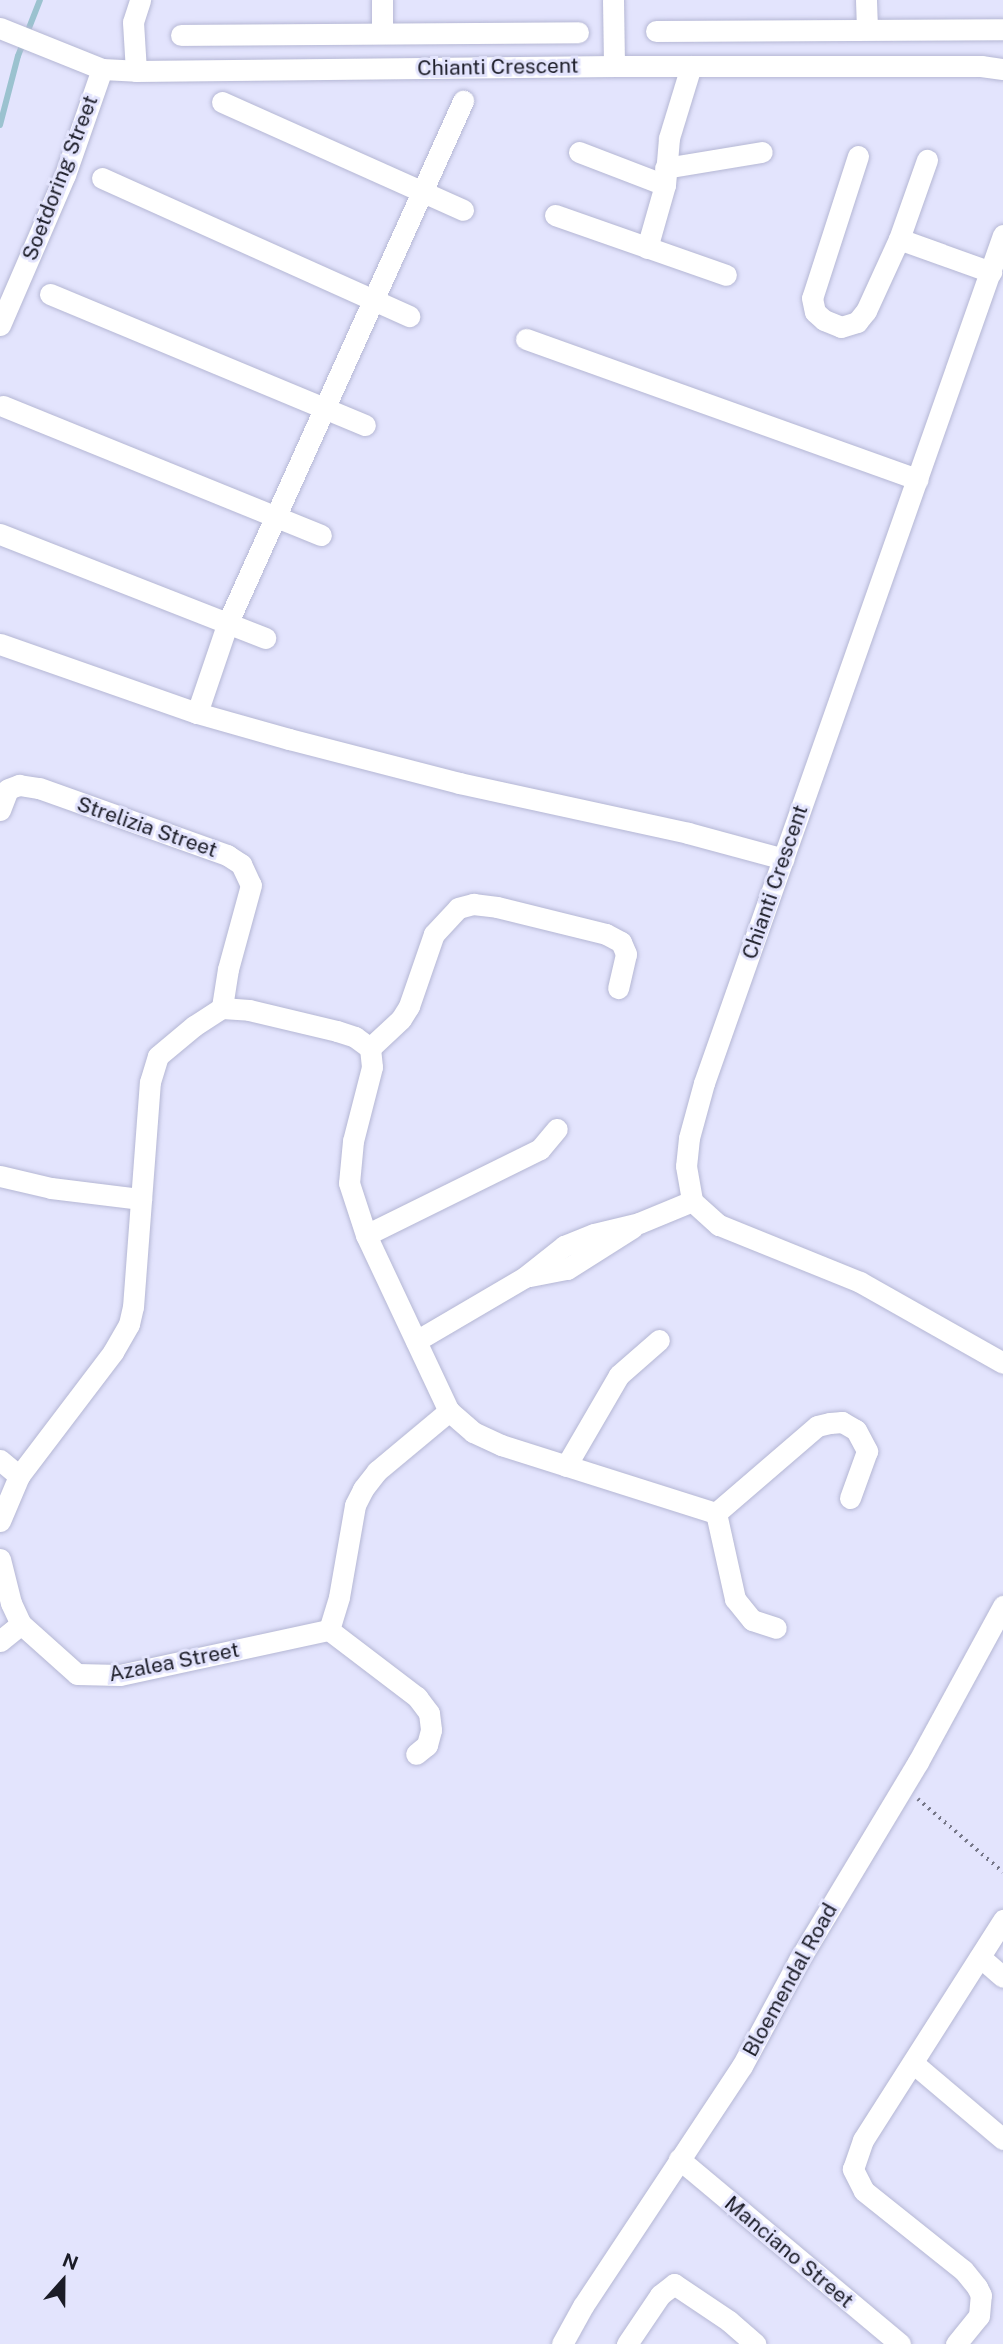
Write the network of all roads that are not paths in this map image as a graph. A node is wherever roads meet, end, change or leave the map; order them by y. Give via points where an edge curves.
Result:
1 (140, 0) edge
2 (382, 0) edge
3 (613, 0) edge
4 (866, 0) edge
5 (0, 28) edge
6 (867, 29) junction
7 (1003, 29) edge
8 (656, 31) dead end
9 (578, 32) dead end
10 (382, 33) junction
11 (181, 35) dead end
12 (614, 66) junction
13 (691, 66) junction
14 (102, 69) junction
15 (1003, 69) edge
16 (136, 71) junction
17 (463, 101) dead end
18 (222, 102) dead end
19 (579, 152) dead end
20 (762, 152) dead end
21 (858, 156) dead end
22 (927, 160) dead end
23 (665, 177) junction
24 (102, 178) dead end
25 (422, 192) junction
26 (463, 210) dead end
27 (555, 215) dead end
28 (1003, 235) edge
29 (899, 239) junction
30 (647, 248) junction
31 (726, 275) dead end
32 (993, 286) edge
33 (50, 294) dead end
34 (373, 300) junction
35 (409, 316) dead end
36 (0, 326) edge
37 (526, 339) dead end
38 (3, 405) dead end
39 (325, 407) junction
40 (365, 425) dead end
41 (918, 479) junction
42 (276, 515) junction
43 (0, 534) edge
44 (321, 535) dead end
45 (228, 622) junction
46 (265, 638) dead end
47 (0, 644) edge
48 (197, 713) junction
49 (0, 810) edge
50 (784, 859) junction
51 (618, 988) dead end
52 (222, 1009) junction
53 (370, 1048) junction
54 (556, 1129) dead end
55 (0, 1176) edge
56 (141, 1199) junction
57 (692, 1201) junction
58 (366, 1235) junction
59 (659, 1340) dead end
60 (416, 1341) junction
61 (1003, 1363) edge
62 (449, 1411) junction
63 (0, 1460) edge
64 (566, 1466) junction
65 (19, 1476) junction
66 (850, 1498) dead end
67 (716, 1513) junction
68 (0, 1521) edge
69 (0, 1559) edge
70 (1003, 1606) edge
71 (21, 1624) junction
72 (776, 1628) dead end
73 (329, 1630) junction
74 (0, 1641) edge
75 (416, 1754) dead end
76 (1003, 1920) edge
77 (980, 1957) junction
78 (1003, 1977) edge
79 (913, 2063) junction
80 (1003, 2139) edge
81 (679, 2160) junction
82 (562, 2344) edge
83 (627, 2344) edge
84 (755, 2344) edge
85 (900, 2344) edge
86 (956, 2344) edge

1 - 16 street via 133,22
2 - 10 street
3 - 12 street
4 - 6 street
5 - 14 street, Chianti Crescent
6 - 7 street
6 - 8 street
9 - 10 street
10 - 11 street
12 - 13 street, Chianti Crescent
12 - 16 street, Chianti Crescent
13 - 15 street, Chianti Crescent
13 - 23 street via 669,138
14 - 16 street, Chianti Crescent
14 - 36 street, Soetdoring Street via 65,175
17 - 25 street
18 - 25 street
19 - 23 street
20 - 23 street
21 - 29 street via 812,298 815,312 841,327 857,322
22 - 29 street
23 - 30 street
24 - 34 street
25 - 26 street
25 - 34 street
27 - 30 street
28 - 32 street, Chianti Crescent
29 - 32 street
30 - 31 street
32 - 41 street, Chianti Crescent
33 - 39 street
34 - 35 street
34 - 39 street
37 - 41 street
38 - 42 street
39 - 40 street
39 - 42 street
41 - 50 street, Chianti Crescent
42 - 44 street
42 - 45 street
43 - 45 street
45 - 46 street
45 - 48 street
47 - 48 street
48 - 50 street via 459,783
49 - 52 street, Strelizia Street via 8,789 19,785 38,788 227,855 241,864 251,885
50 - 57 street, Chianti Crescent via 704,1083 689,1138 686,1166
51 - 53 street via 626,954 621,942 607,934 473,904 458,908 434,934 409,1006
52 - 53 street via 249,1010 337,1031
52 - 56 street via 166,1049 153,1067
53 - 58 street via 372,1067 349,1165 349,1184
54 - 58 street via 540,1149
55 - 56 street via 51,1188
56 - 65 street via 129,1324
57 - 60 street via 639,1223 567,1269 526,1277
57 - 61 street via 719,1225 860,1282
58 - 60 street
59 - 64 street via 619,1375
60 - 62 street
62 - 64 street via 473,1432 500,1446
62 - 73 street via 377,1471 363,1489 355,1505 340,1597
63 - 65 street
64 - 67 street
65 - 68 street
66 - 67 street via 867,1451 856,1430 842,1422 830,1423 817,1426
67 - 72 street via 735,1599 751,1620
69 - 71 street, Azalea Street
70 - 81 street, Bloemendal Road via 741,2066
71 - 73 street, Azalea Street via 63,1664 77,1674 94,1677
71 - 74 street
73 - 75 street via 417,1697 429,1713 427,1745
76 - 77 street
77 - 78 street
77 - 79 street
79 - 80 street
79 - 86 street via 863,2140 854,2176 864,2191 963,2270 977,2287 979,2316
81 - 82 street, Bloemendal Road
81 - 85 street, Manciano Street
83 - 84 street via 660,2295 674,2284

